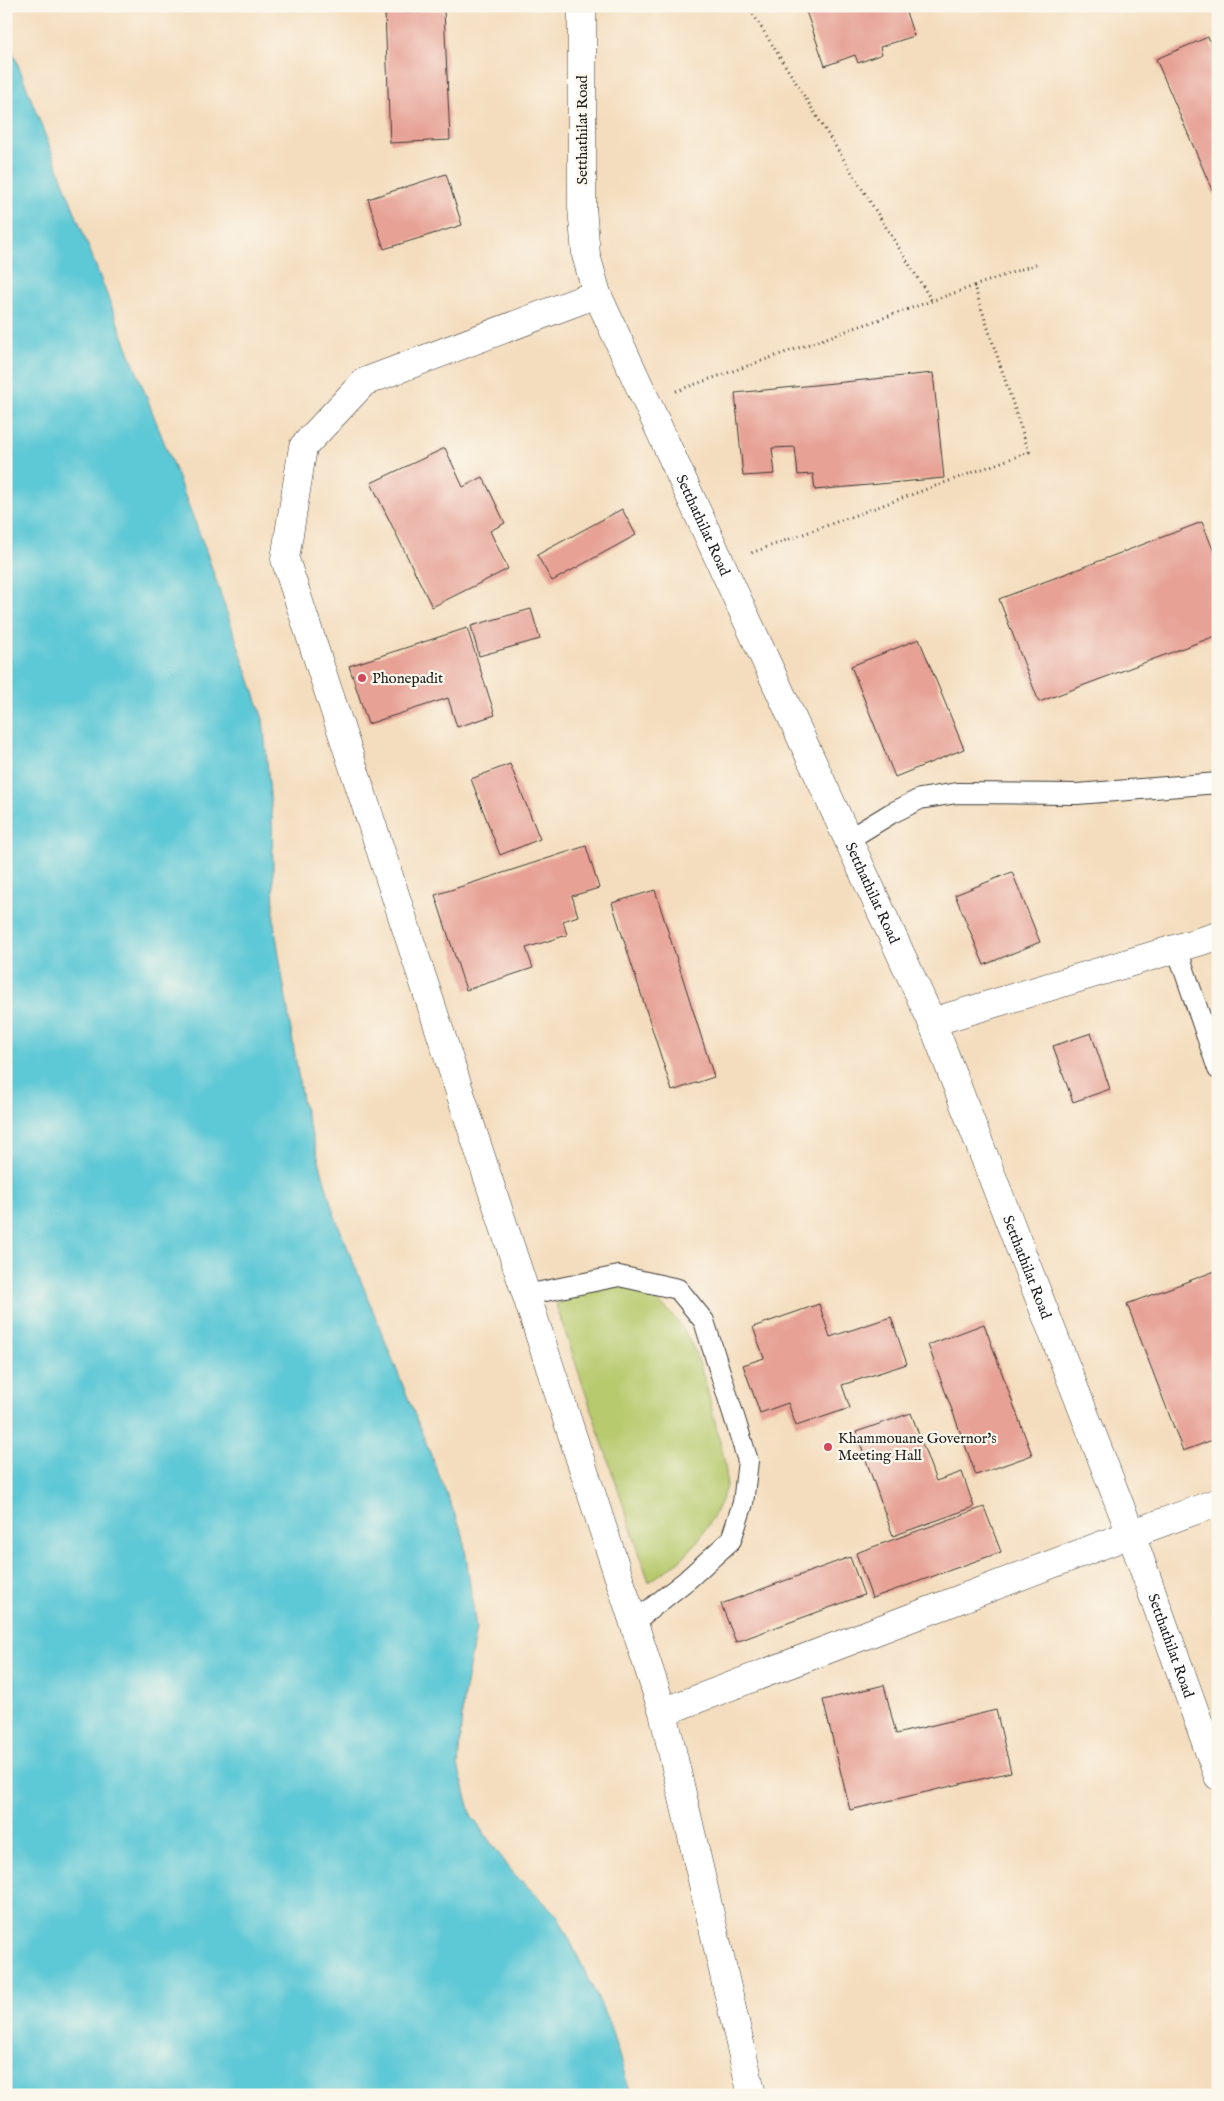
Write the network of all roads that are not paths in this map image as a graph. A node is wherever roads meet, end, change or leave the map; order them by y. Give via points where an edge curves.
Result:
1 (582, 6) edge
2 (597, 294) junction
3 (1218, 783) edge
4 (849, 839) junction
5 (1218, 936) edge
6 (1177, 949) junction
7 (932, 1022) junction
8 (1218, 1070) edge
9 (526, 1295) junction
10 (1218, 1502) edge
11 (1131, 1534) junction
12 (634, 1622) junction
13 (663, 1712) junction
14 (1218, 1776) edge
15 (752, 2095) edge

1 - 2 street, Setthathilat Road via 582,207 586,254
2 - 4 street, Setthathilat Road
2 - 9 street via 364,382 304,447 285,559
3 - 4 lane via 1077,794 957,792 920,799
4 - 7 street, Setthathilat Road
5 - 6 street
6 - 7 street
6 - 8 lane
7 - 11 street, Setthathilat Road
9 - 12 street
9 - 12 lane via 619,1276 678,1290 704,1321 748,1461 743,1503 731,1540
10 - 11 street
11 - 13 street
11 - 14 street, Setthathilat Road
12 - 13 street
13 - 15 street

